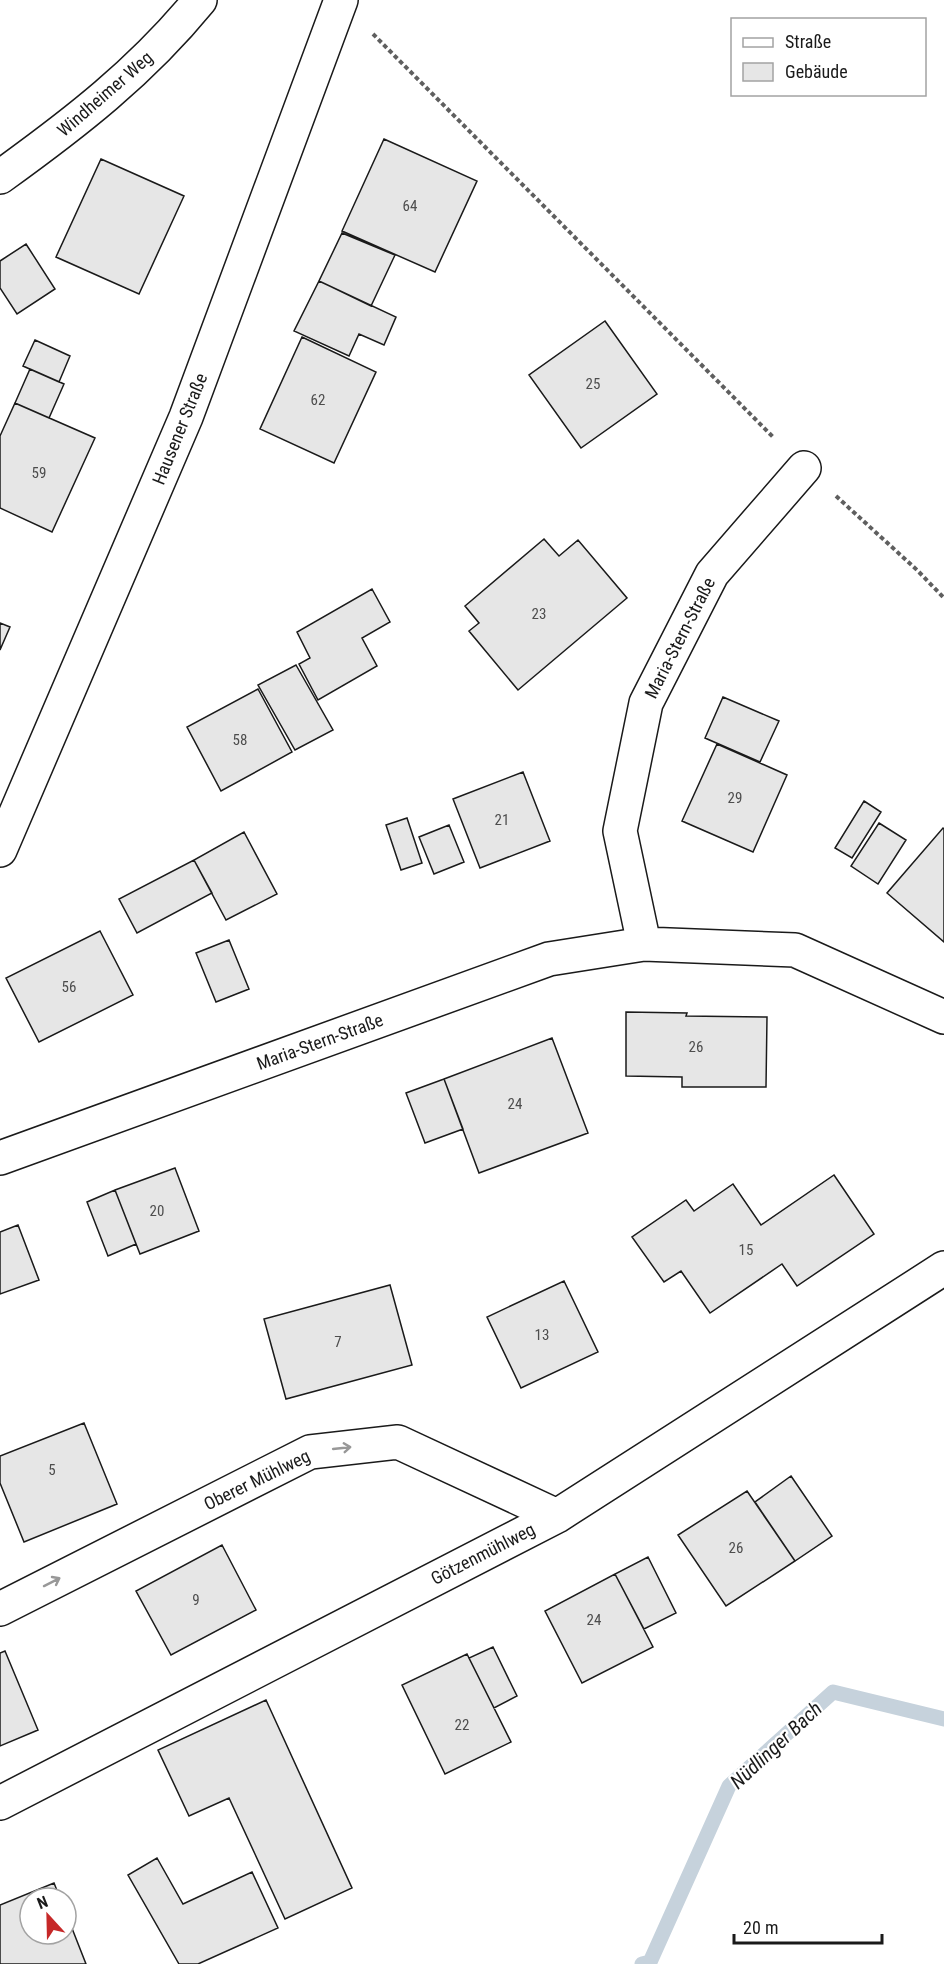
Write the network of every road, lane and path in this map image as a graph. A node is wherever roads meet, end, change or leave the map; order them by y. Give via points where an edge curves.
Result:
1 (200, 0) edge
2 (341, 1) edge
3 (0, 177) edge
4 (804, 468) junction
5 (944, 598) edge
6 (0, 850) edge
7 (644, 944) junction
8 (944, 1017) edge
9 (0, 1158) edge
10 (944, 1268) edge
11 (557, 1516) junction
12 (0, 1609) edge
13 (0, 1803) edge

1 - 3 street, Windheimer Weg via 172,35 128,77 63,132
2 - 4 path
2 - 6 street, Hausener Straße via 186,417
4 - 5 path
4 - 7 street, Maria-Stern-Straße via 712,574 646,703 620,831
7 - 8 street, Maria-Stern-Straße via 795,950
7 - 9 street, Maria-Stern-Straße via 549,959
10 - 11 street, Götzenmühlweg
12 -> 11 street, Oberer Mühlweg via 310,1452 398,1442
11 - 13 street, Götzenmühlweg

